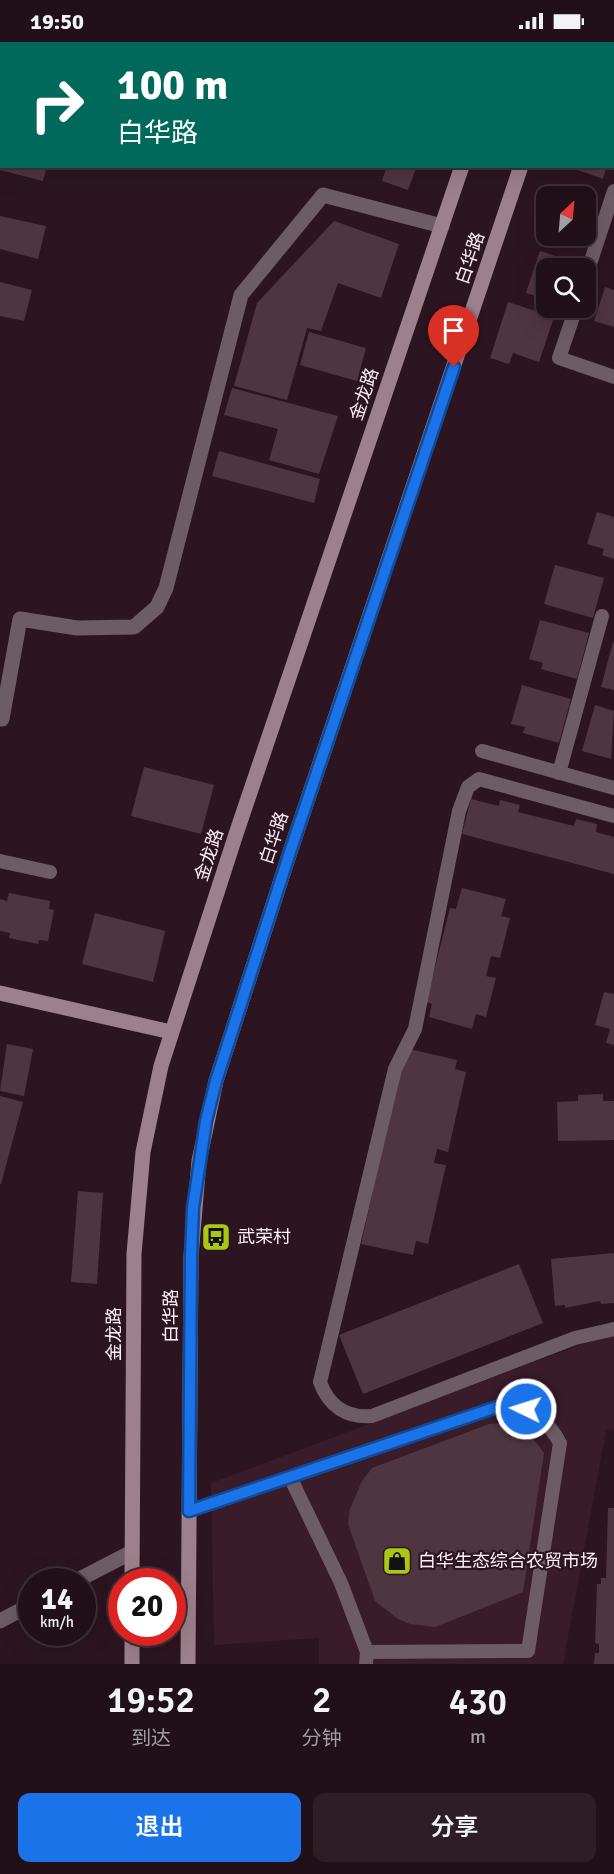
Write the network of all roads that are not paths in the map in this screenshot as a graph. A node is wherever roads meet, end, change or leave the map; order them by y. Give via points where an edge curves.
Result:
1 (461, 168) edge
2 (521, 168) edge
3 (614, 191) edge
4 (442, 226) junction
5 (592, 258) edge
6 (573, 318) edge
7 (614, 377) edge
8 (602, 616) dead end
9 (2, 719) dead end
10 (482, 751) dead end
11 (559, 773) junction
12 (614, 788) edge
13 (614, 816) edge
14 (0, 861) edge
15 (50, 872) dead end
16 (0, 993) edge
17 (171, 1032) junction
18 (614, 1329) edge
19 (290, 1477) junction
20 (189, 1511) junction
21 (132, 1551) junction
22 (132, 1568) edge
23 (96, 1570) edge
24 (18, 1612) edge
25 (0, 1621) edge
26 (132, 1646) edge
27 (367, 1658) edge
28 (513, 1658) edge
29 (132, 1664) edge
30 (188, 1664) edge

1 - 4 main road, 金龙路
2 - 20 main road, 白华路 via 216,1081 193,1208
3 - 5 lane
4 - 9 street via 323,195 241,295 166,588 156,607 134,627 77,628 20,619
4 - 17 main road, 金龙路
6 - 7 lane via 559,358
8 - 11 lane
10 - 11 lane
11 - 12 lane
13 - 18 lane via 479,779 468,787 459,811 415,1029 395,1069 320,1382 336,1407 354,1416 372,1416 575,1338
14 - 15 lane
16 - 17 main road
17 - 21 main road, 金龙路 via 151,1109 136,1203
19 - 20 lane
19 - 27 lane via 336,1572
19 - 28 lane via 503,1405 526,1409 541,1419 560,1443 528,1651
20 - 30 main road, 白华路
21 - 22 main road, 金龙路
21 - 23 street
24 - 25 street
26 - 29 main road
27 - 28 lane

